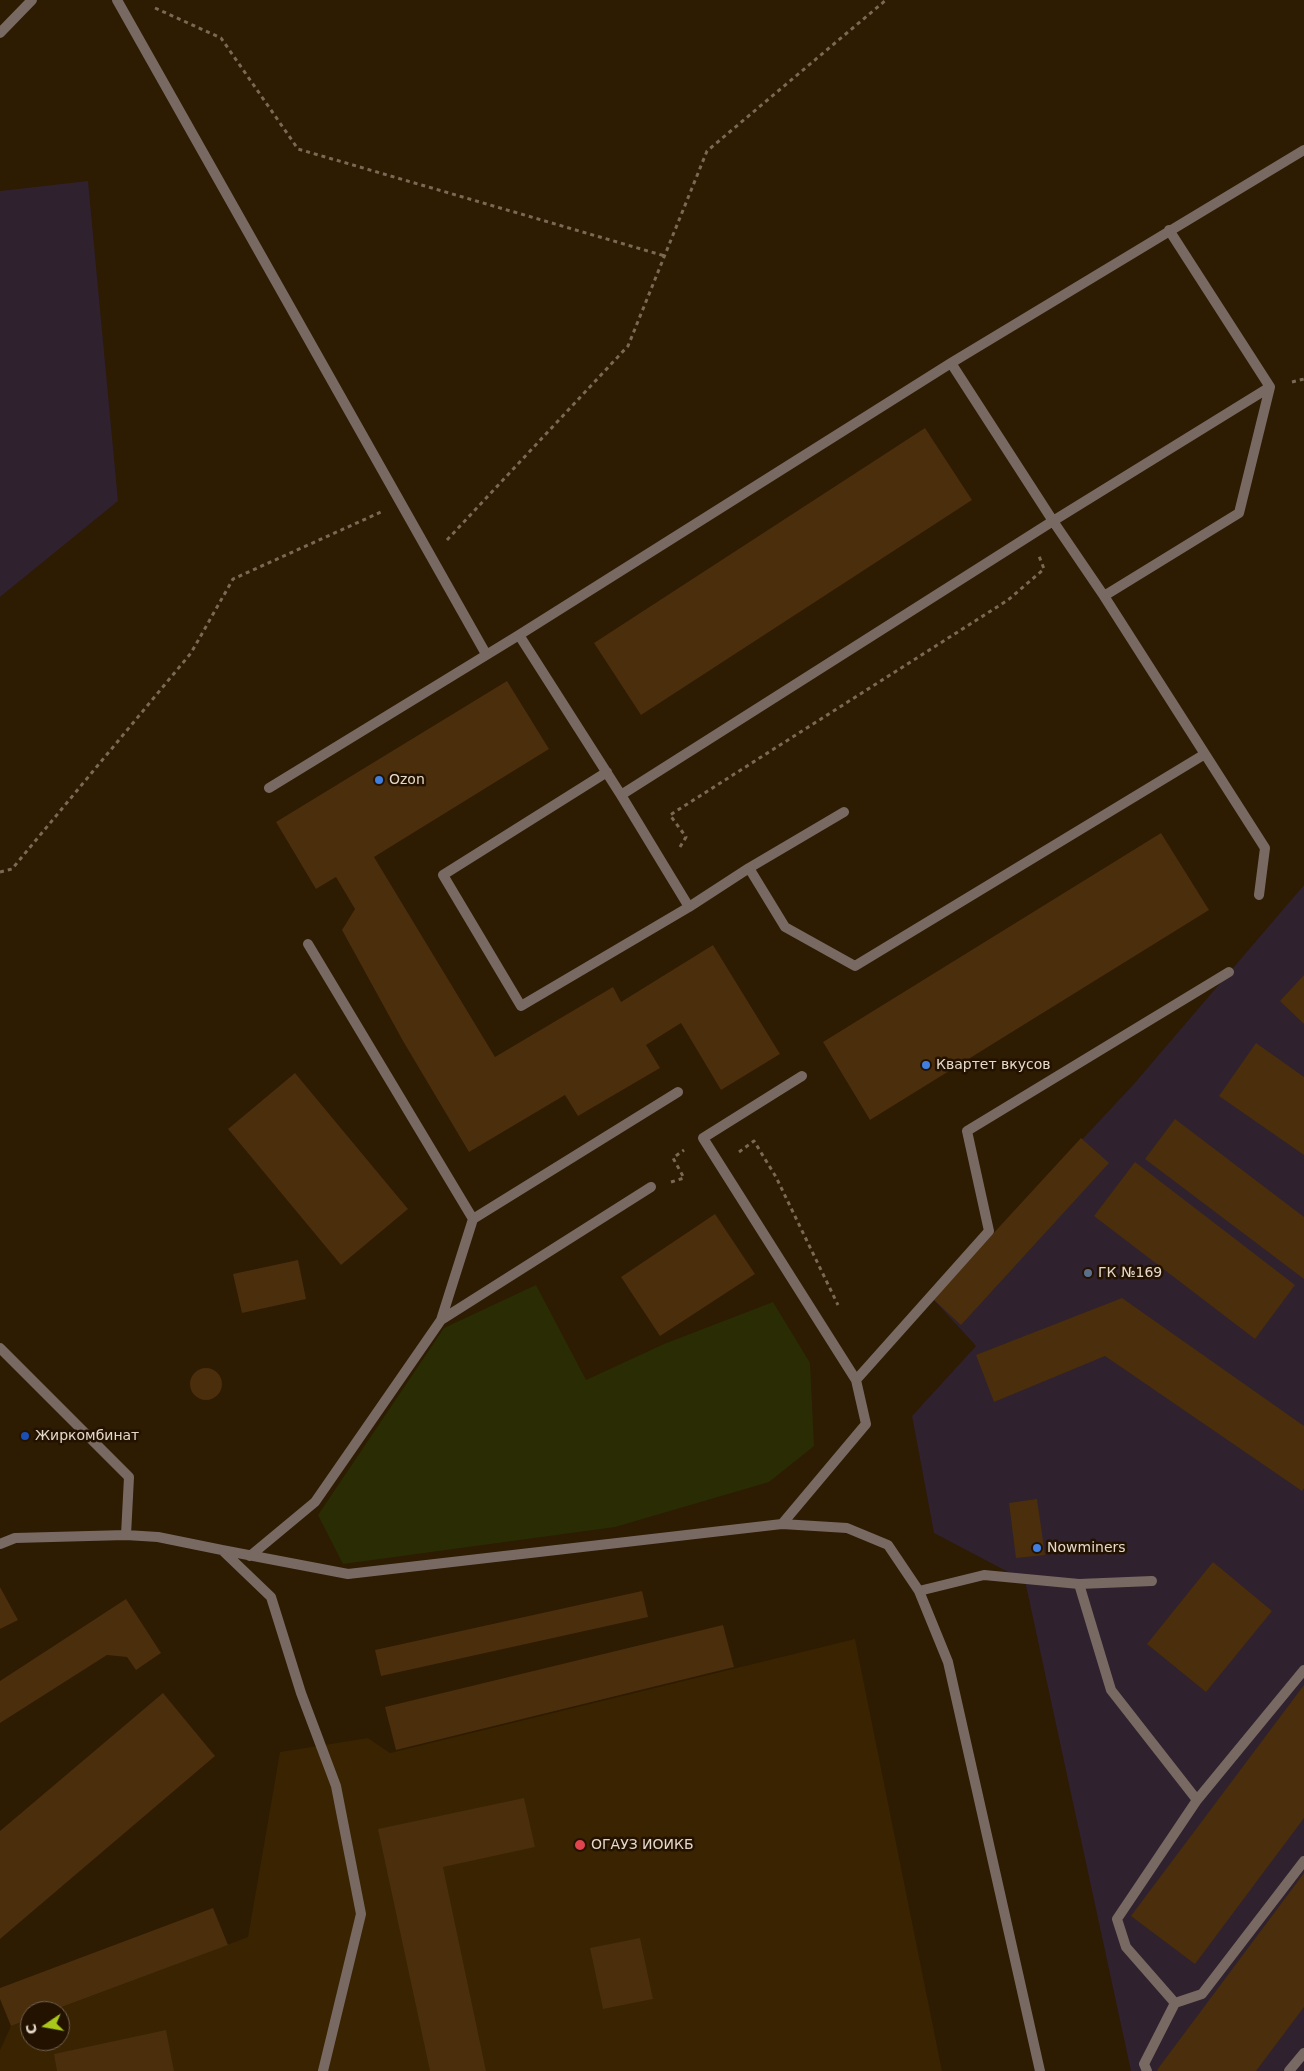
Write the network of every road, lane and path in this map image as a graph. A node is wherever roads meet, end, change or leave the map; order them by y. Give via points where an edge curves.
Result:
1 (32, 0) edge
2 (117, 0) edge
3 (886, 0) edge
4 (155, 8) dead end
5 (0, 33) edge
6 (1304, 150) edge
7 (1169, 230) junction
8 (664, 256) junction
9 (951, 363) junction
10 (1270, 387) junction
11 (383, 512) dead end
12 (1053, 521) junction
13 (446, 542) dead end
14 (1044, 568) dead end
15 (1104, 596) junction
16 (518, 635) junction
17 (486, 654) junction
18 (1205, 754) junction
19 (607, 772) junction
20 (269, 788) dead end
21 (621, 795) junction
22 (844, 812) dead end
23 (679, 848) dead end
24 (749, 868) junction
25 (0, 872) edge
26 (1260, 895) dead end
27 (689, 907) junction
28 (308, 944) dead end
29 (1229, 972) dead end
30 (802, 1076) dead end
31 (678, 1092) dead end
32 (776, 1177) dead end
33 (651, 1187) dead end
34 (473, 1219) junction
35 (839, 1307) dead end
36 (441, 1320) junction
37 (0, 1348) edge
38 (856, 1380) junction
39 (782, 1524) junction
40 (126, 1535) junction
41 (0, 1544) edge
42 (222, 1550) junction
43 (250, 1556) junction
44 (1152, 1581) dead end
45 (1079, 1584) junction
46 (919, 1591) junction
47 (1304, 1670) edge
48 (1197, 1800) junction
49 (1304, 1861) edge
50 (1174, 2003) junction
51 (1304, 2053) edge
52 (323, 2071) edge
53 (1040, 2071) edge
54 (1147, 2071) edge
55 (1290, 2071) edge

1 - 5 street
2 - 17 street
3 - 8 path via 707,151
4 - 8 path via 221,38 298,149
6 - 7 street
7 - 9 street
7 - 10 street
8 - 13 path via 628,346
9 - 12 street
9 - 16 street
10 - 12 street
10 - 15 street via 1239,513
11 - 25 path via 233,578 191,653 12,869
12 - 15 street
12 - 21 street
14 - 23 path via 1008,600 670,815 686,837
15 - 18 street
16 - 17 street
16 - 19 street
17 - 20 street
18 - 24 street via 855,966 785,927
18 - 26 street via 1265,848
19 - 21 street
19 - 27 street via 443,874 516,998 521,1006
21 - 27 street
22 - 24 street
24 - 27 street
28 - 34 street
29 - 38 street via 966,1131 990,1231
30 - 38 street via 703,1138
31 - 34 street
32 - 35 path
33 - 36 street
34 - 36 street
36 - 43 street via 315,1502
37 - 40 street via 129,1477
38 - 39 street via 866,1424
39 - 43 street via 348,1574
39 - 46 street via 847,1528 888,1544
40 - 41 street via 15,1538
40 - 42 street via 158,1537
42 - 43 street
42 - 52 street via 271,1597 301,1693 336,1786 361,1914
44 - 45 street
45 - 46 street via 984,1575
45 - 48 street via 1111,1690
46 - 53 street via 948,1662
47 - 48 street
48 - 50 street via 1118,1919 1126,1948
49 - 50 street via 1202,1994
50 - 54 street via 1144,2064
51 - 55 street

